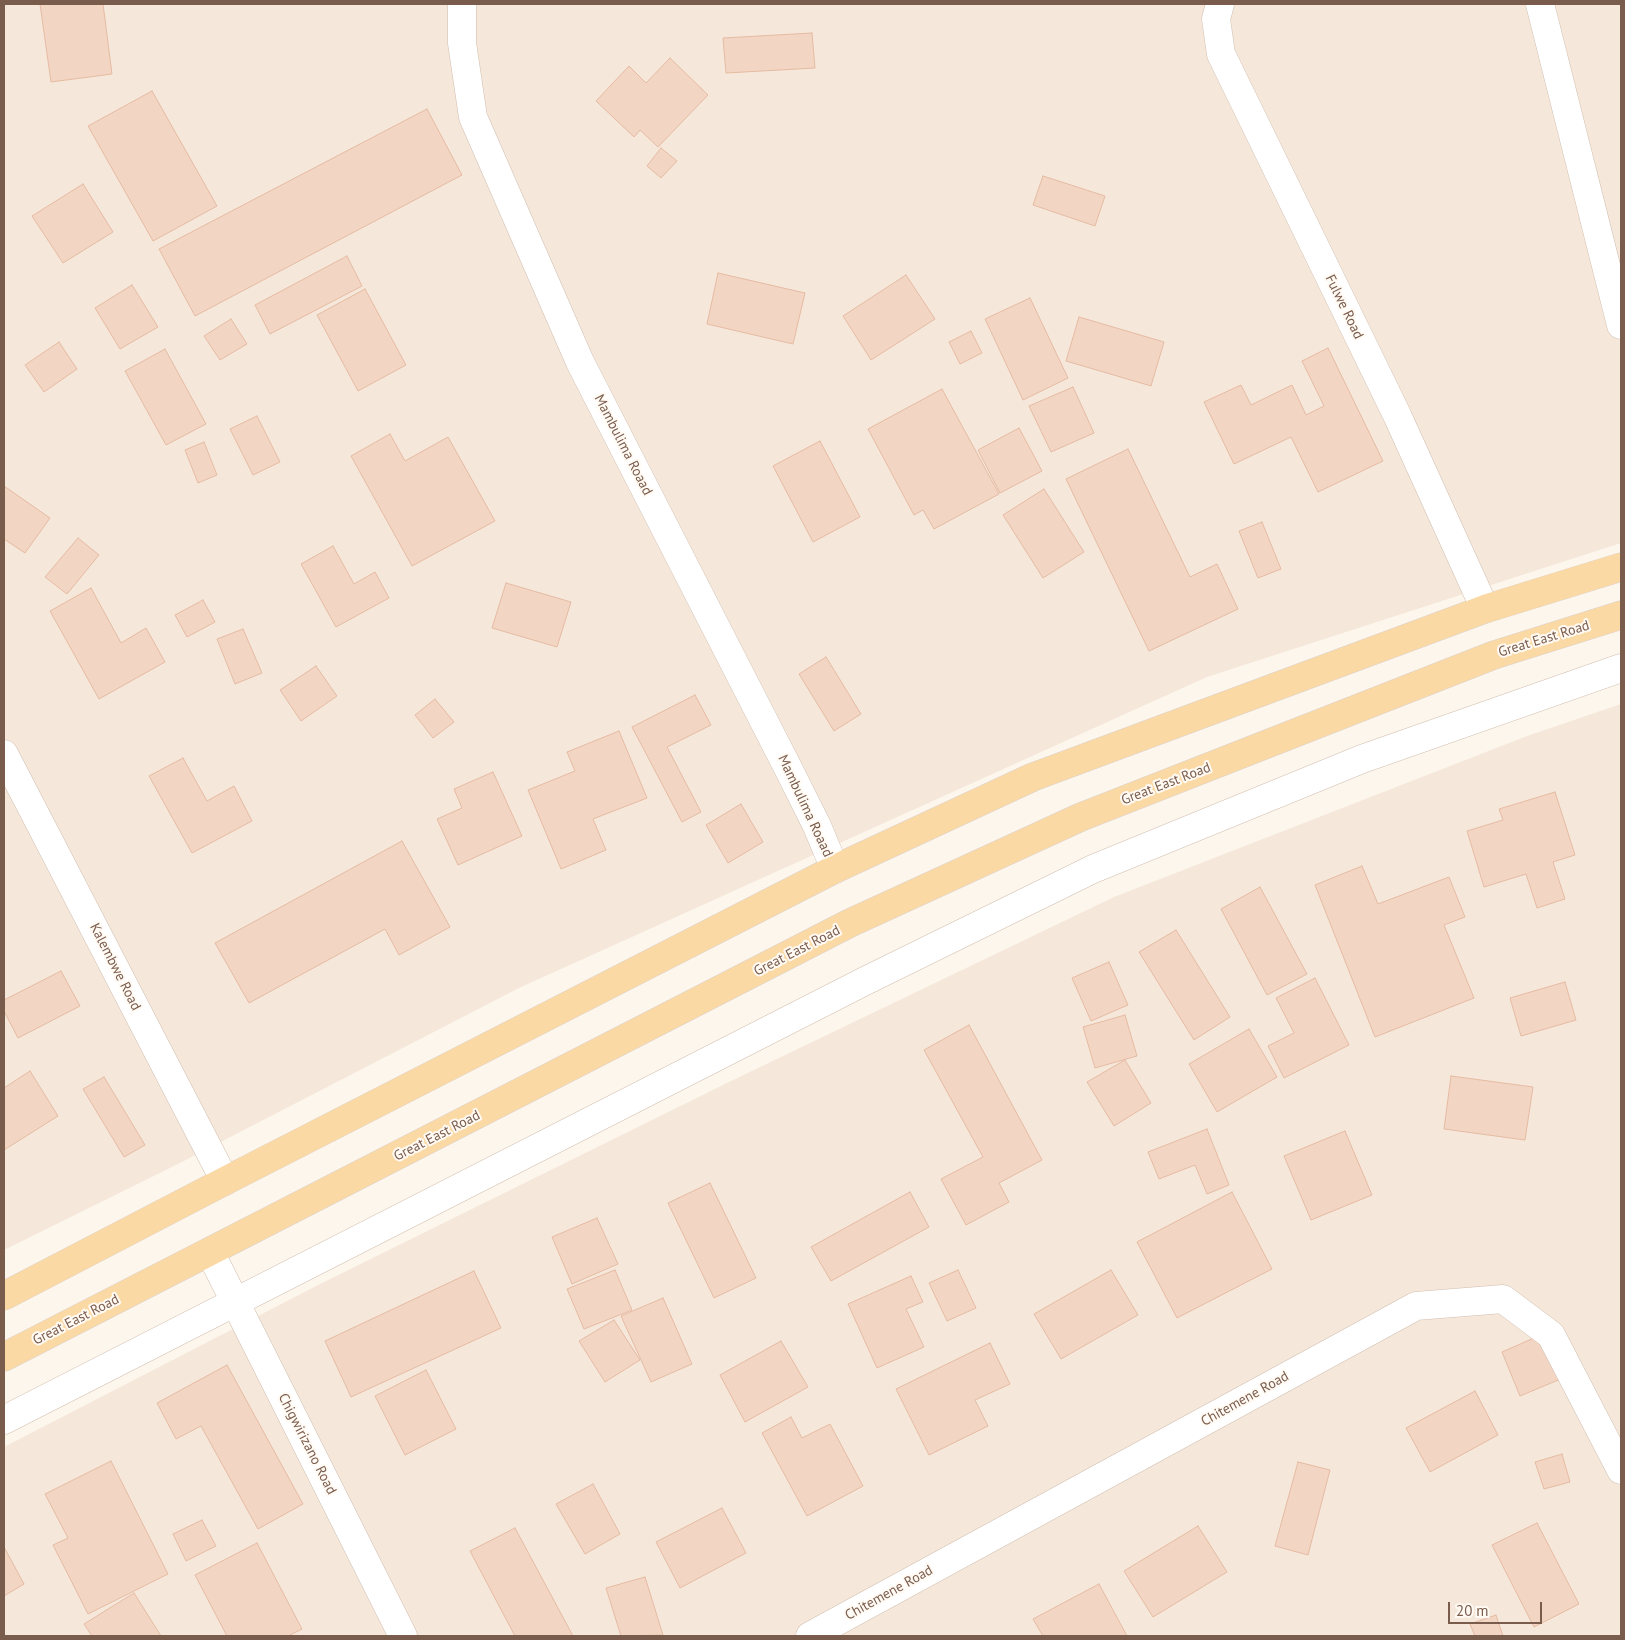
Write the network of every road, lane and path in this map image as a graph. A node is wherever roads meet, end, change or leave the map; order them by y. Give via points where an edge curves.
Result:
1 (462, 4) edge
2 (1220, 4) edge
3 (1540, 4) edge
4 (1621, 325) edge
5 (1621, 567) edge
6 (1485, 609) junction
7 (1621, 615) edge
8 (1621, 668) edge
9 (4, 754) edge
10 (835, 869) junction
11 (225, 1181) junction
12 (210, 1252) junction
13 (4, 1296) edge
14 (235, 1301) junction
15 (4, 1357) edge
16 (4, 1420) edge
17 (1621, 1470) edge
18 (403, 1636) edge
19 (810, 1636) edge

1 - 10 street, Mambulima Roaad via 462,43 473,117 580,362 790,772
2 - 6 street, Fulwe Road via 1216,19 1221,54 1396,414
3 - 4 street
5 - 6 main road
6 - 10 main road via 1033,777
7 - 12 main road, Great East Road via 1494,655 1072,821 850,923
8 - 14 street via 1362,759 1093,869
9 - 11 street, Kalembwe Road
10 - 11 main road
11 - 13 main road
12 - 14 street, Chigwirizano Road
12 - 15 main road, Great East Road
14 - 16 street
14 - 18 street, Chigwirizano Road
17 - 19 street, Chitemene Road via 1551,1335 1502,1299 1416,1306

